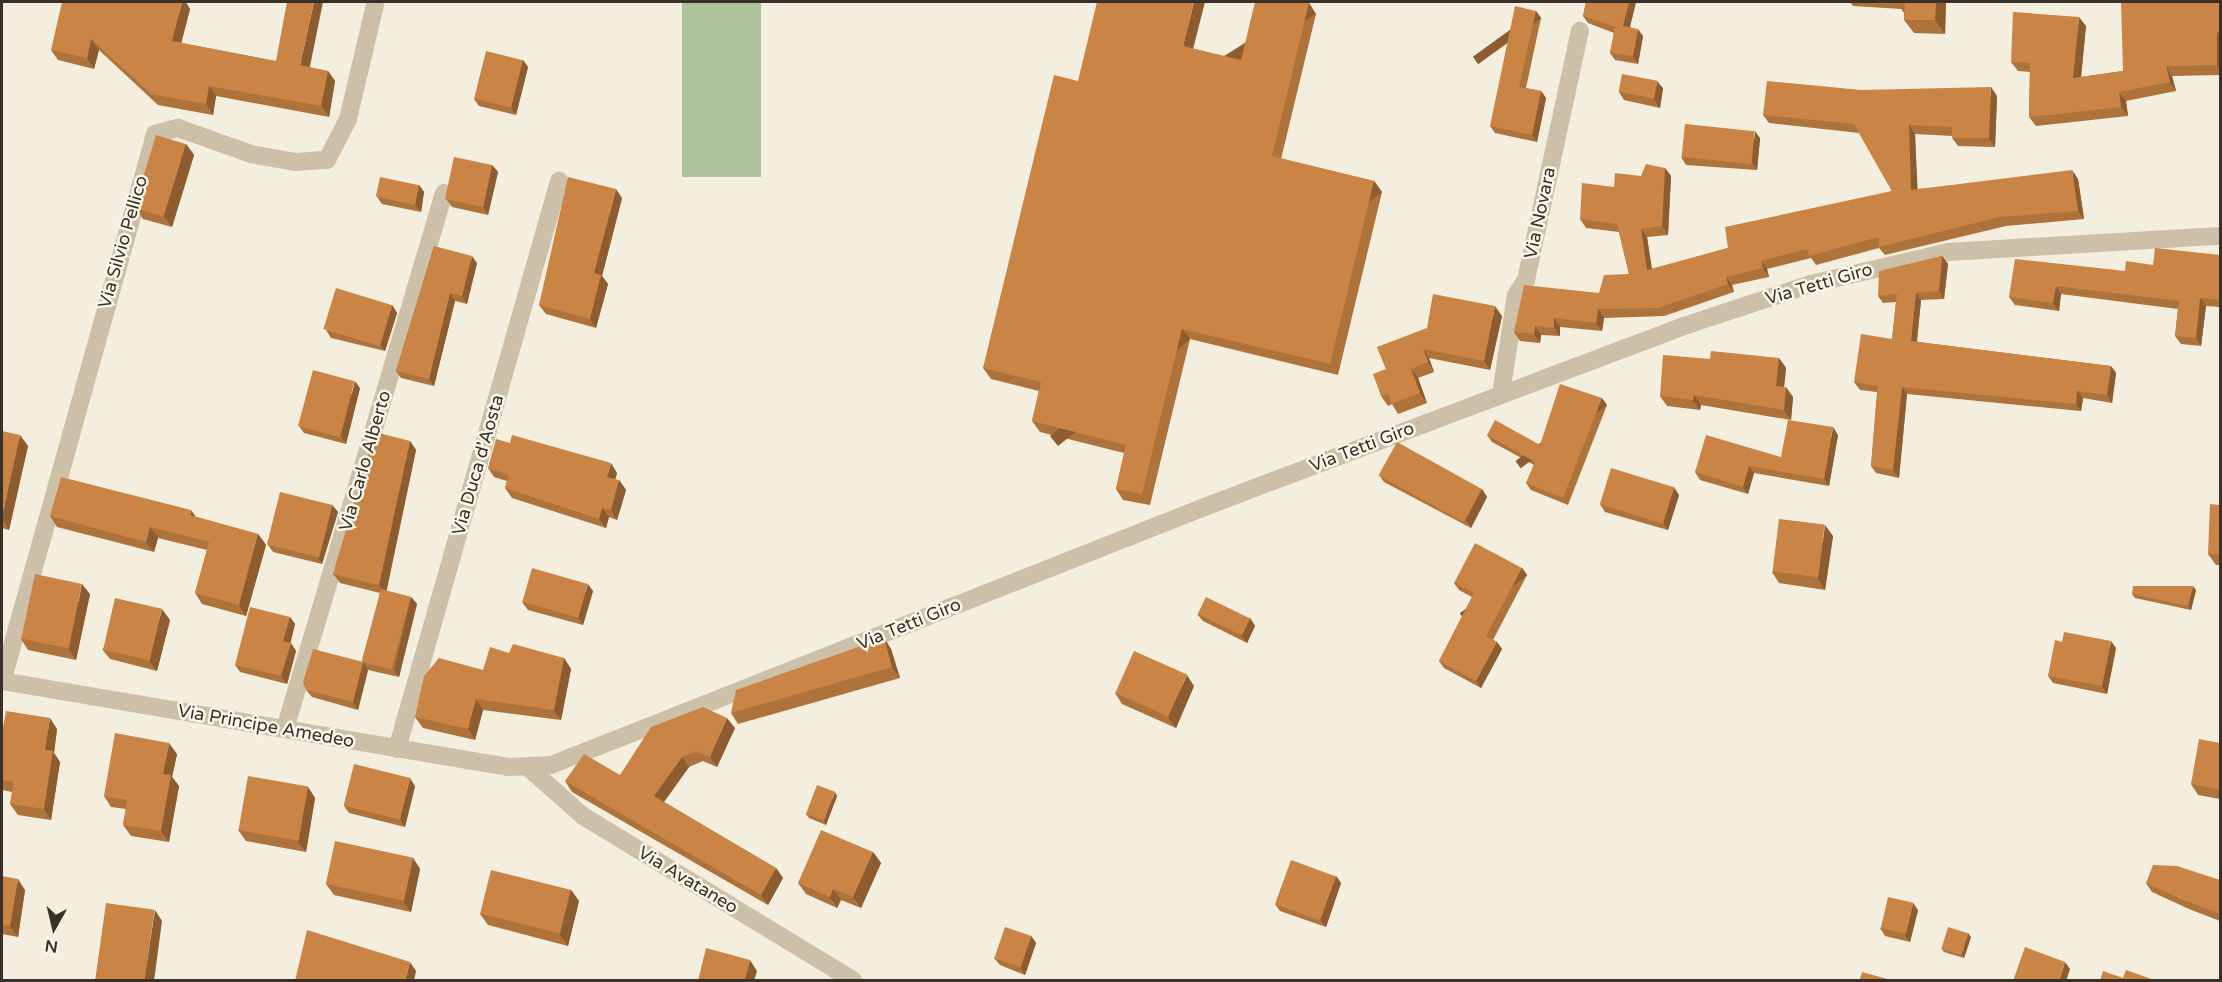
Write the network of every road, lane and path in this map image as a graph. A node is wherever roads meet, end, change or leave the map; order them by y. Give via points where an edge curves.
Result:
1 (375, 5) dead end
2 (1580, 31) dead end
3 (559, 181) dead end
4 (444, 193) dead end
5 (2220, 236) edge
6 (1501, 394) junction
7 (2, 681) edge
8 (285, 729) junction
9 (397, 748) junction
10 (530, 769) junction
11 (853, 981) edge

1 - 7 street, Via Silvio Pellico via 348,119 327,160 297,162 251,154 178,128 155,134
2 - 6 street, Via Novara via 1526,280 1516,295
3 - 9 street, Via Duca d'Aosta
4 - 8 street, Via Carlo Alberto
5 - 6 street, Via Tetti Giro via 2016,245 1887,265 1684,326
6 - 10 street, Via Tetti Giro
7 - 8 street, Via Principe Amedeo
8 - 9 street, Via Principe Amedeo
9 - 10 street, Via Principe Amedeo
10 - 11 street, Via Avataneo via 583,816

